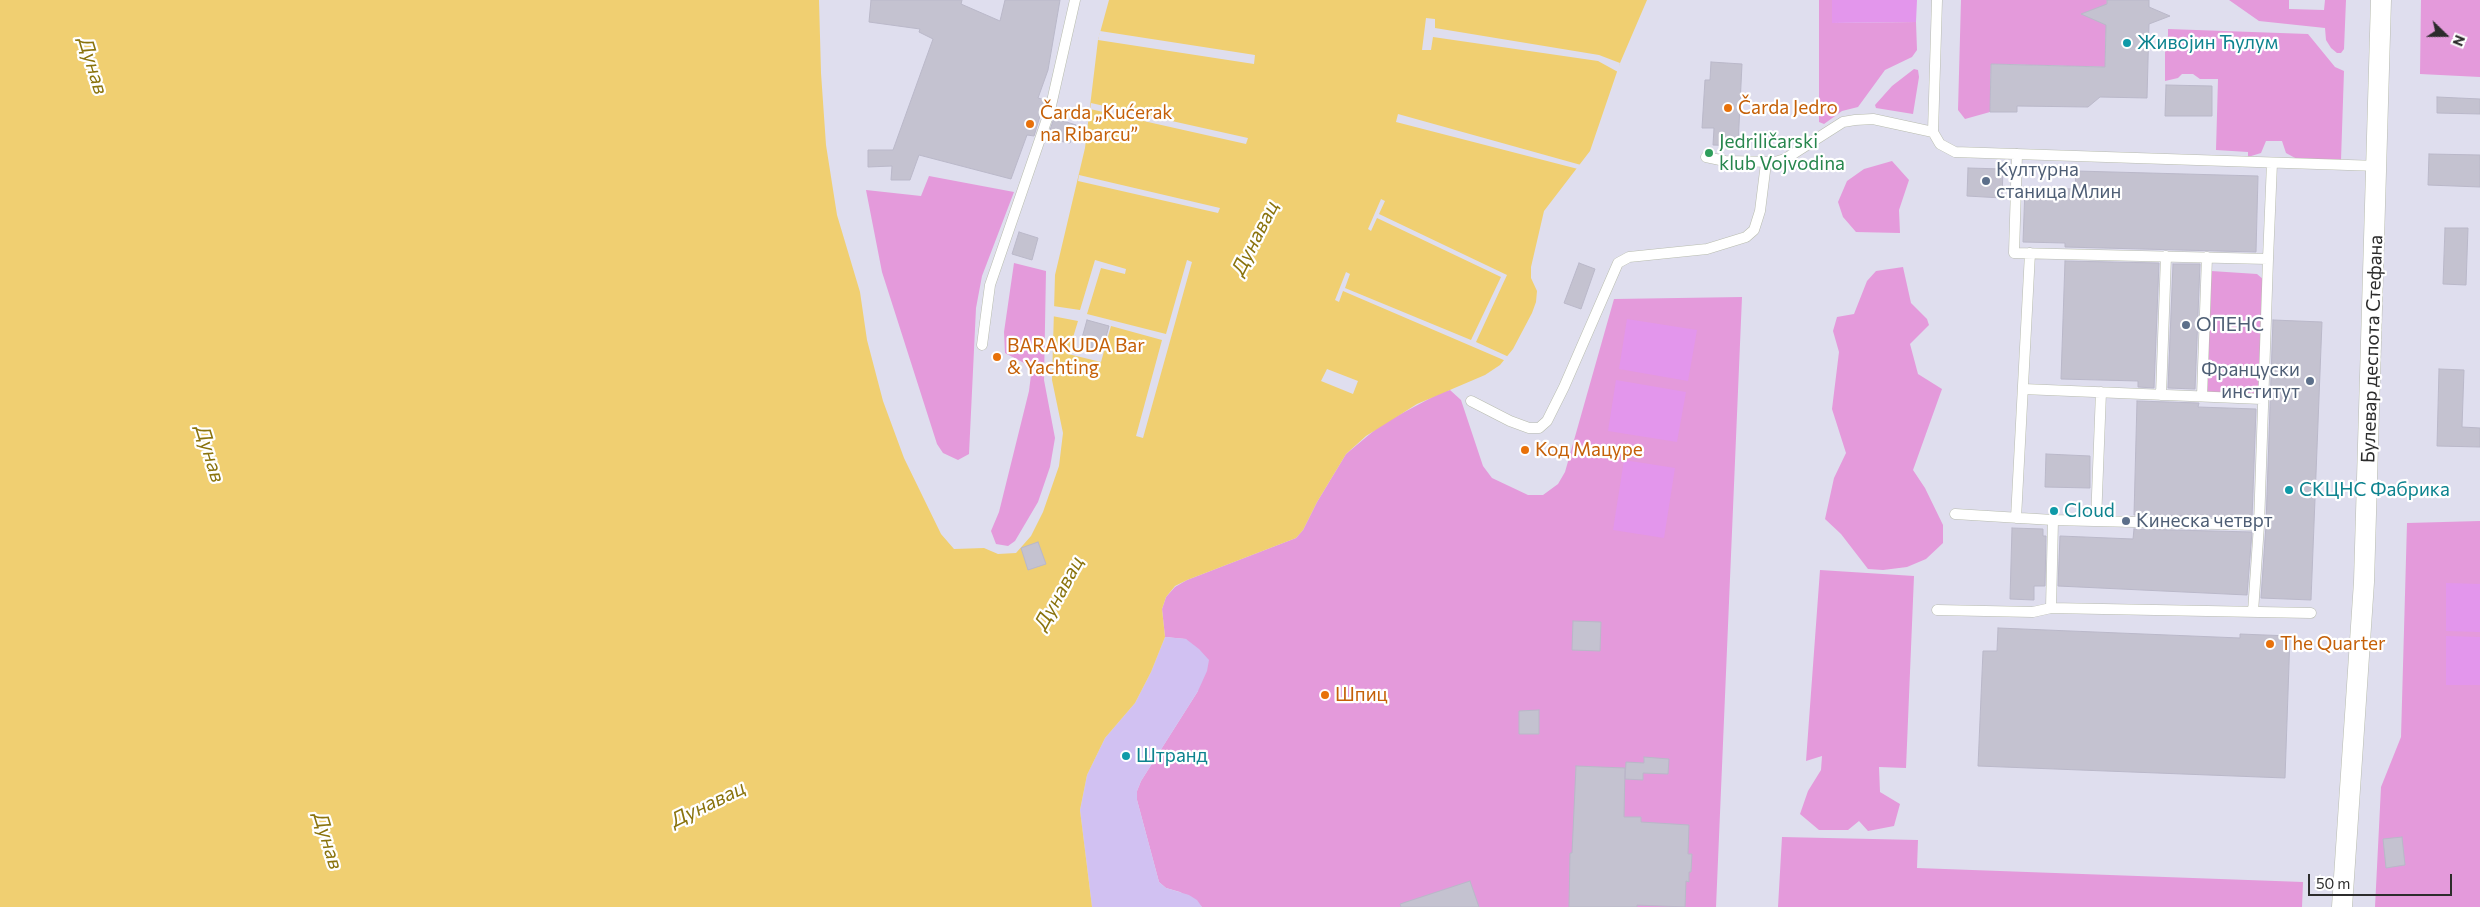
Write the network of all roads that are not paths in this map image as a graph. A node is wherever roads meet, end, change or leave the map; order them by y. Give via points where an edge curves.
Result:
1 (1075, 0) edge
2 (1937, 0) edge
3 (2382, 0) edge
4 (1933, 132) junction
5 (2016, 154) junction
6 (1706, 157) dead end
7 (1766, 163) junction
8 (2272, 163) junction
9 (2378, 166) junction
10 (2030, 253) junction
11 (2166, 256) junction
12 (2207, 257) junction
13 (2268, 258) junction
14 (982, 345) dead end
15 (2023, 389) junction
16 (2101, 392) junction
17 (2161, 395) junction
18 (2202, 396) junction
19 (2262, 399) junction
20 (1471, 401) dead end
21 (1955, 514) dead end
22 (2016, 518) junction
23 (2053, 520) junction
24 (2096, 521) junction
25 (2259, 525) junction
26 (2051, 608) junction
27 (1937, 610) dead end
28 (2253, 612) junction
29 (2311, 613) dead end
30 (2342, 907) edge

1 - 14 lane via 1050,110 990,286
2 - 4 lane
3 - 9 street, Булевар деспота Стефана
4 - 5 lane via 1940,144 1955,152
4 - 7 lane via 1873,119 1843,122 1785,158
5 - 8 lane
5 - 10 lane via 2014,253
6 - 7 lane
7 - 20 lane via 1760,211 1754,230 1746,238 1707,249 1629,257 1618,263 1564,387 1539,428 1510,421
8 - 9 lane
8 - 13 lane
9 - 30 street, Булевар деспота Стефана via 2362,630
10 - 11 lane
10 - 15 lane
11 - 12 lane
11 - 17 lane
12 - 13 lane
12 - 18 lane
13 - 19 lane
15 - 16 lane
15 - 22 lane
16 - 17 lane
16 - 24 lane
17 - 18 lane
18 - 19 lane
19 - 25 lane
21 - 22 lane
22 - 23 lane
23 - 24 lane
23 - 26 lane
24 - 25 lane
25 - 28 lane
26 - 27 lane via 2033,612
26 - 28 lane
28 - 29 lane

